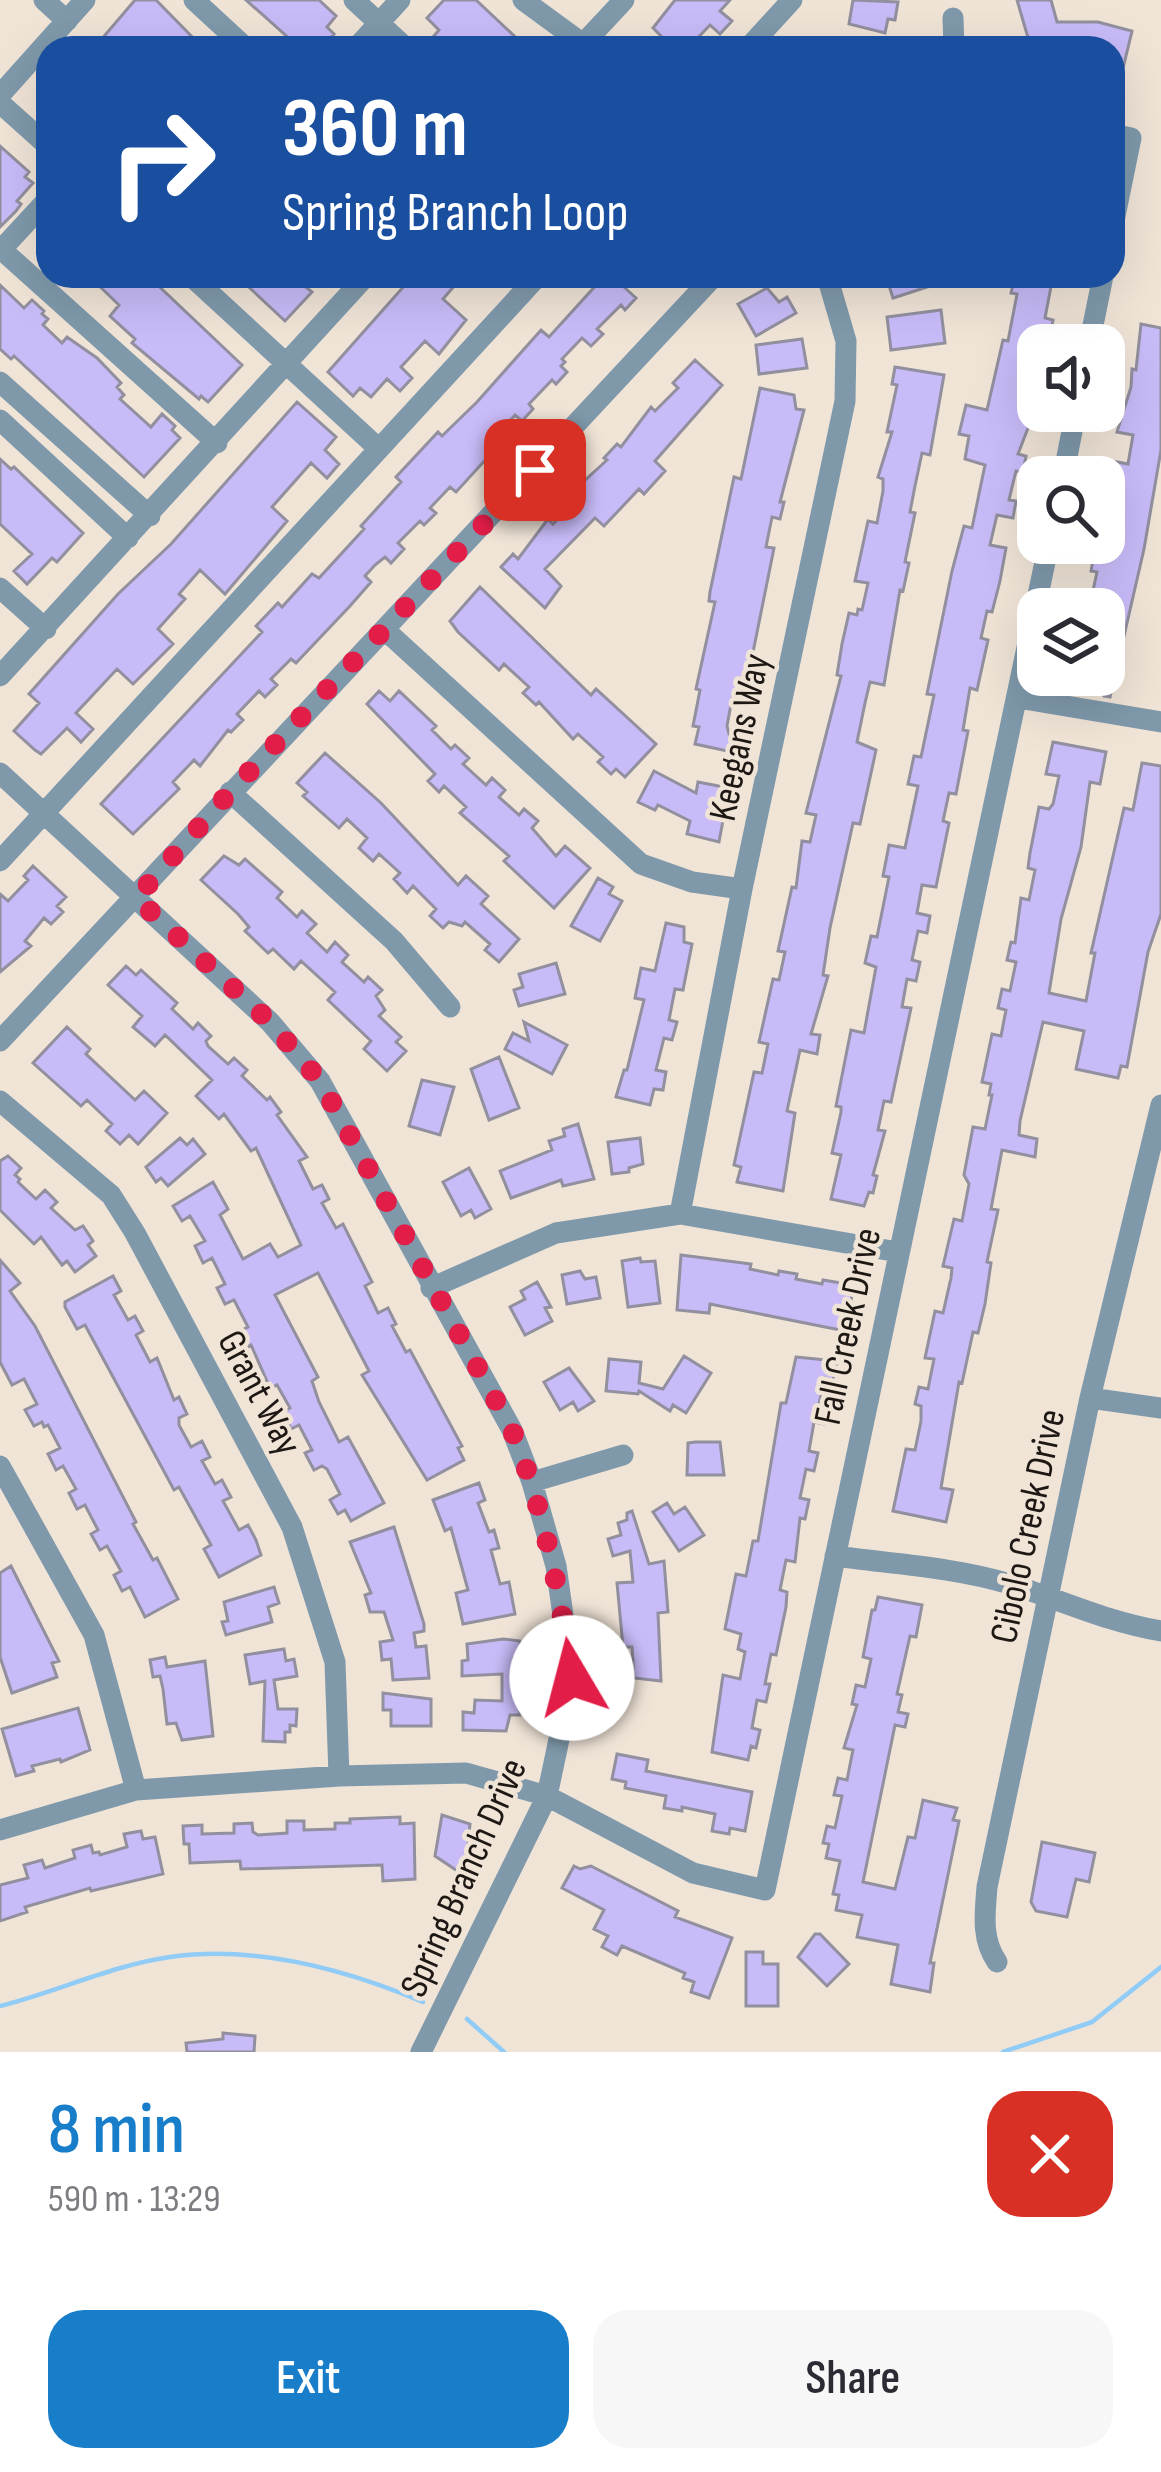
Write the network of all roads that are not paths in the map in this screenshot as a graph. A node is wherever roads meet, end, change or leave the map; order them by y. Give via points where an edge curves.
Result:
1 (44, 0) edge
2 (85, 0) edge
3 (194, 0) edge
4 (354, 0) edge
5 (400, 0) edge
6 (523, 0) edge
7 (625, 0) edge
8 (792, 0) edge
9 (953, 18) dead end
10 (67, 21) junction
11 (379, 23) junction
12 (54, 36) edge
13 (233, 36) edge
14 (367, 36) edge
15 (393, 36) edge
16 (573, 36) edge
17 (591, 36) edge
18 (759, 36) edge
19 (954, 36) edge
20 (36, 57) edge
21 (0, 99) edge
22 (36, 134) edge
23 (36, 213) edge
24 (1, 250) edge
25 (36, 281) edge
26 (44, 288) edge
27 (204, 288) edge
28 (350, 288) edge
29 (527, 288) edge
30 (703, 288) edge
31 (831, 288) edge
32 (1101, 288) edge
33 (1093, 324) edge
34 (289, 364) junction
35 (0, 382) edge
36 (0, 420) edge
37 (217, 443) junction
38 (379, 449) junction
39 (150, 516) junction
40 (128, 538) junction
41 (1045, 564) edge
42 (0, 588) edge
43 (46, 629) junction
44 (385, 631) junction
45 (0, 676) edge
46 (1018, 698) junction
47 (1161, 722) edge
48 (0, 772) edge
49 (230, 792) junction
50 (42, 815) junction
51 (0, 861) edge
52 (742, 890) junction
53 (136, 898) junction
54 (450, 1007) dead end
55 (0, 1041) edge
56 (0, 1101) edge
57 (1161, 1105) edge
58 (1152, 1186) edge
59 (680, 1214) junction
60 (898, 1252) junction
61 (431, 1288) junction
62 (1090, 1398) junction
63 (1161, 1408) edge
64 (623, 1455) dead end
65 (0, 1466) edge
66 (532, 1482) junction
67 (7, 1496) edge
68 (835, 1556) junction
69 (1048, 1599) junction
70 (1161, 1631) edge
71 (339, 1776) junction
72 (136, 1790) junction
73 (547, 1796) junction
74 (0, 1830) edge
75 (997, 1962) dead end
76 (421, 2052) edge

1 - 10 street
2 - 10 street
3 - 13 street
4 - 11 street
5 - 11 street
6 - 16 street
7 - 17 street
8 - 18 street
9 - 19 street
10 - 12 street
11 - 14 street
11 - 15 street
20 - 21 street
21 - 22 street
23 - 24 street
24 - 25 street
26 - 37 street
27 - 34 street
28 - 34 street
29 - 38 street
30 - 44 street
31 - 52 street, Keegans Way via 846,341 845,401
32 - 33 street
34 - 37 street
34 - 38 street
35 - 39 street
36 - 40 street
37 - 39 street
38 - 50 street
39 - 40 street
40 - 43 street
41 - 46 street, Fall Creek Drive
42 - 43 street
43 - 45 street
44 - 49 street
44 - 52 street via 641,864
46 - 47 street
46 - 60 street, Fall Creek Drive
48 - 50 street, Spring Branch Drive
49 - 53 street
49 - 54 street via 394,941
50 - 51 street
50 - 53 street, Spring Branch Drive
52 - 59 street, Keegans Way
53 - 55 street
53 - 61 street, Spring Branch Drive via 270,1022 320,1081
56 - 71 street, Grant Way via 110,1196 292,1527 335,1662
57 - 58 street, Cibolo Creek Drive
58 - 62 street, Cibolo Creek Drive
59 - 60 street
59 - 61 street via 556,1233
60 - 68 street, Fall Creek Drive
61 - 66 street, Spring Branch Drive via 512,1430
62 - 63 street
62 - 69 street, Cibolo Creek Drive
64 - 66 street
65 - 67 street
66 - 73 street, Spring Branch Drive via 556,1567 572,1678
67 - 72 street via 94,1635
68 - 69 street via 968,1574
68 - 73 street, Fall Creek Drive via 765,1891 693,1874
69 - 70 street
69 - 75 street, Cibolo Creek Drive via 987,1887 988,1949
71 - 72 street
71 - 73 street via 466,1774
72 - 74 street
73 - 76 street, Spring Branch Drive

